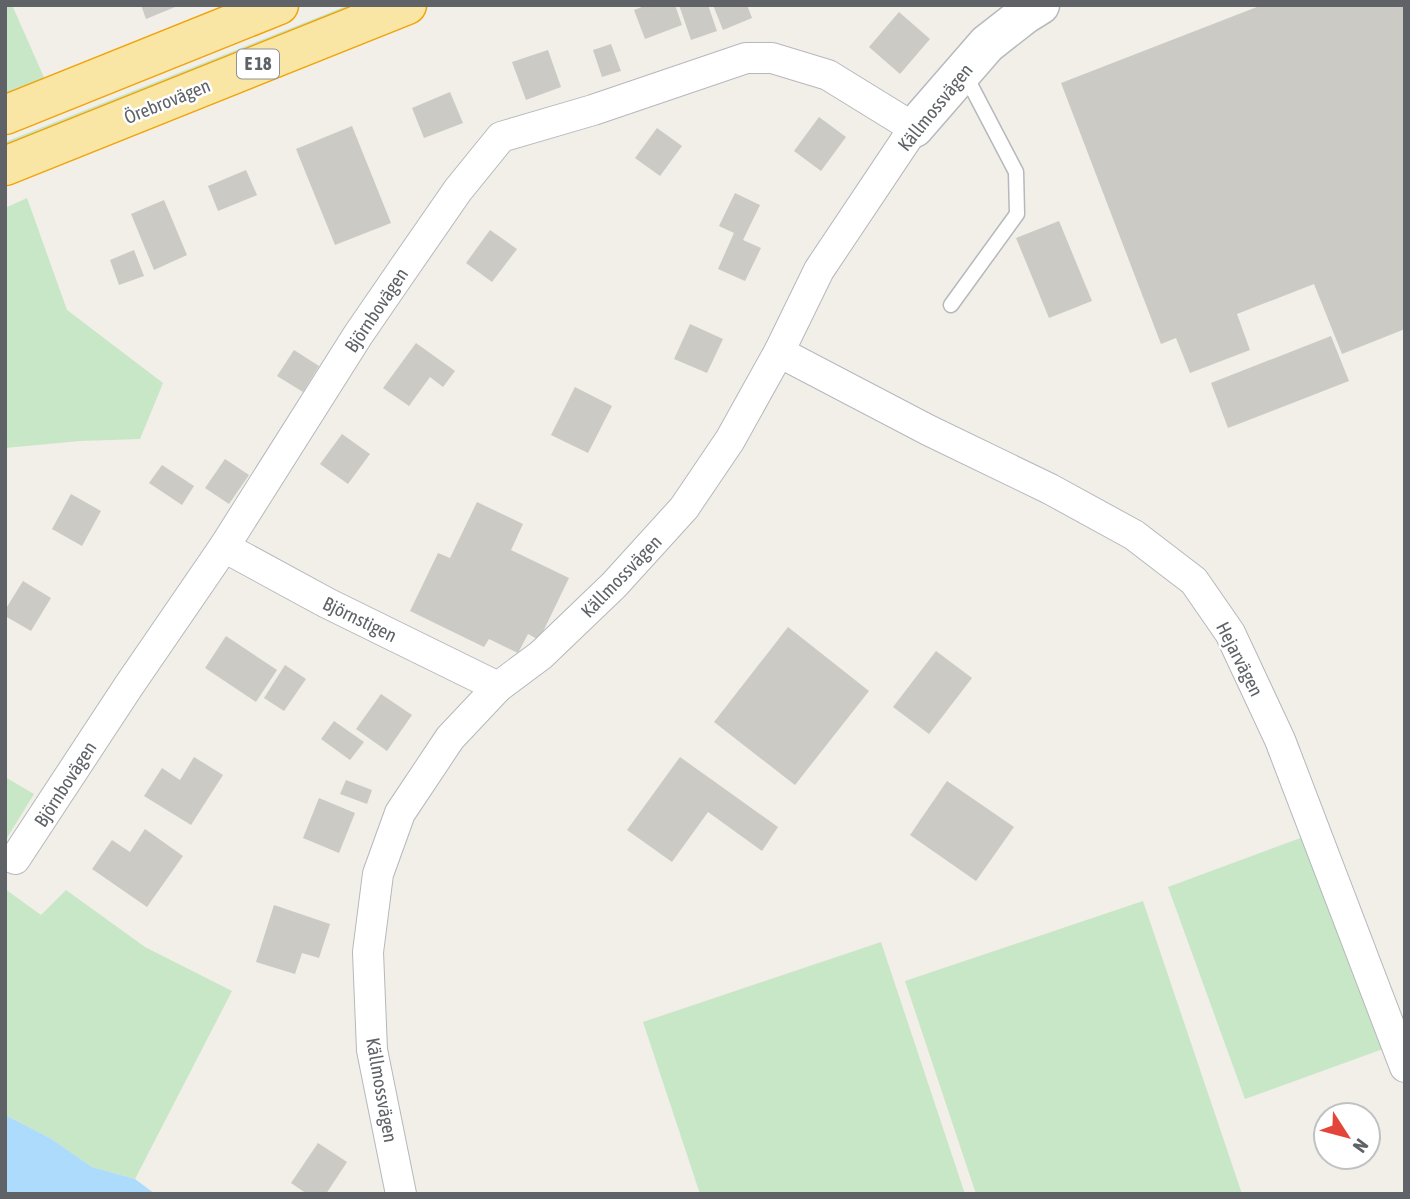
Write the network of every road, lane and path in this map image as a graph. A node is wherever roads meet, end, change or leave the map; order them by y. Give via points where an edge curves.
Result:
1 (279, 5) edge
2 (407, 5) edge
3 (1040, 5) edge
4 (959, 76) junction
5 (5, 115) edge
6 (914, 128) junction
7 (5, 166) edge
8 (951, 305) dead end
9 (779, 352) junction
10 (224, 547) junction
11 (498, 687) junction
12 (15, 859) dead end
13 (1405, 1067) edge
14 (401, 1194) edge

1 - 5 highway, E 18
2 - 7 highway, Örebrovägen / E 18
3 - 4 main road, Källmossvägen via 987,44
4 - 6 main road, Källmossvägen
4 - 8 lane via 971,86 1016,172 1017,214
6 - 9 street, Källmossvägen via 819,270
6 - 10 street, Björnbovägen via 828,75 772,58 746,58 501,136 358,335
9 - 11 street, Källmossvägen via 730,440 684,508 614,585 541,655
9 - 13 street, Hejarvägen via 1134,535 1194,581 1230,633 1280,740
10 - 11 street, Björnstigen
10 - 12 street, Björnbovägen
11 - 14 street, Källmossvägen via 450,737 400,813 378,874 368,952 372,1050

